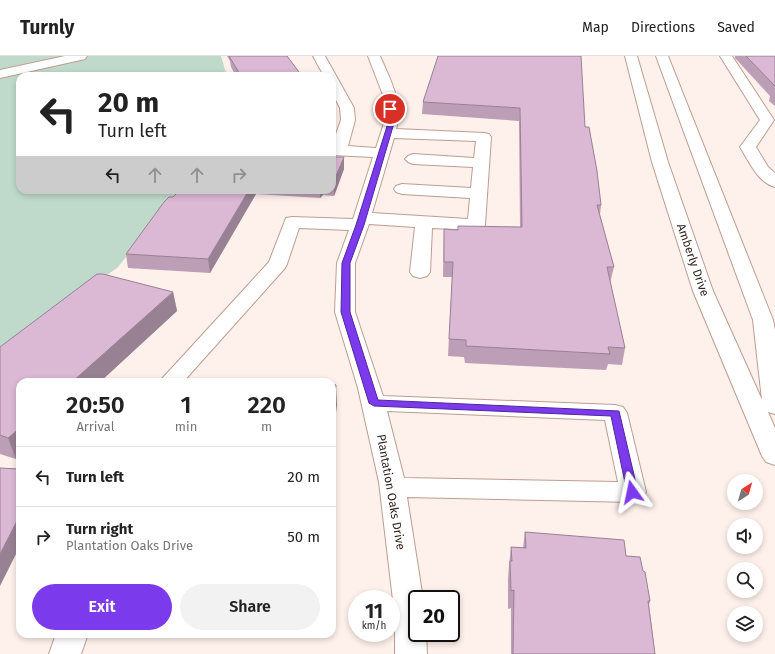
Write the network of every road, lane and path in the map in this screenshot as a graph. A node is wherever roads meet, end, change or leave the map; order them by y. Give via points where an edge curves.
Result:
1 (81, 56) edge
2 (319, 56) edge
3 (374, 56) edge
4 (631, 56) edge
5 (662, 56) edge
6 (726, 56) edge
7 (328, 72) edge
8 (0, 74) edge
9 (336, 87) edge
10 (336, 120) edge
11 (348, 120) junction
12 (388, 133) junction
13 (336, 148) edge
14 (336, 150) edge
15 (382, 153) junction
16 (413, 159) dead end
17 (482, 163) junction
18 (775, 182) edge
19 (402, 189) dead end
20 (479, 193) junction
21 (361, 221) junction
22 (424, 222) junction
23 (420, 272) dead end
24 (174, 378) edge
25 (374, 403) junction
26 (775, 406) edge
27 (775, 456) edge
28 (392, 487) junction
29 (71, 638) edge
30 (65, 654) edge
31 (411, 654) edge

1 - 8 street
2 - 7 street
3 - 12 street, Plantation Oaks Drive via 390,95 391,123
4 - 27 street, Amberly Drive via 660,162 703,292
5 - 26 street via 763,320
6 - 18 street via 767,120 762,138 748,147 762,170
9 - 11 street via 347,108
10 - 11 street
11 - 13 street
12 - 15 street, Plantation Oaks Drive
12 - 17 street via 484,137
14 - 15 street
15 - 21 street, Plantation Oaks Drive
16 - 17 street
17 - 20 street
19 - 20 street
20 - 22 street via 476,225
21 - 22 street
21 - 24 street via 292,222 278,264
21 - 25 street, Plantation Oaks Drive via 346,263 345,312
22 - 23 street
25 - 28 street, Plantation Oaks Drive
25 - 28 street via 615,413 632,492
28 - 31 street, Plantation Oaks Drive via 410,617
29 - 30 street

